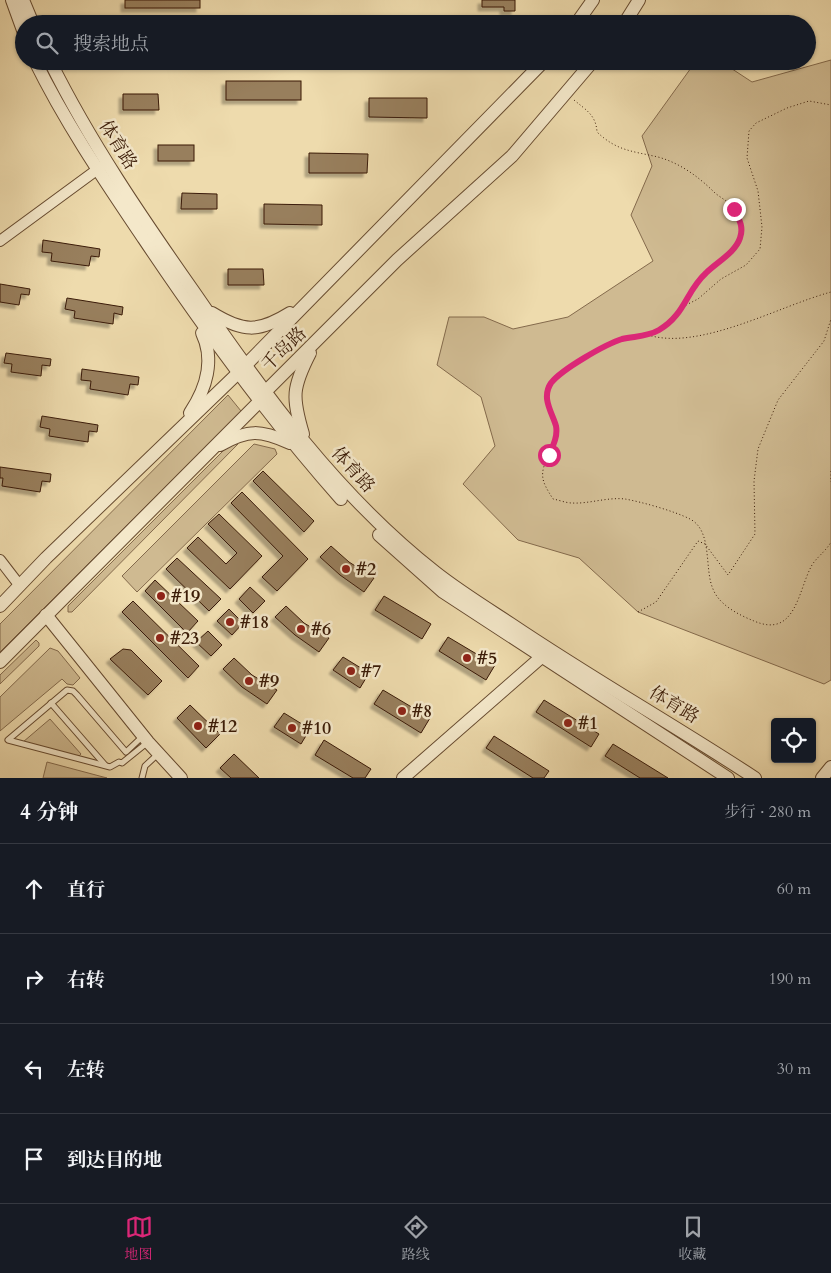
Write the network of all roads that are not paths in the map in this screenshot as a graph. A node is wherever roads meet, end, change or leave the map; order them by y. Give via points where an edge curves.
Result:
1 (12, 0) edge
2 (24, 0) edge
3 (593, 0) edge
4 (639, 0) edge
5 (17, 15) edge
6 (30, 15) edge
7 (582, 15) edge
8 (630, 15) edge
9 (39, 70) edge
10 (54, 70) edge
11 (535, 70) edge
12 (585, 70) edge
13 (103, 166) junction
14 (0, 241) edge
15 (180, 292) junction
16 (305, 303) junction
17 (206, 309) junction
18 (314, 345) junction
19 (241, 369) junction
20 (262, 397) junction
21 (180, 429) junction
22 (299, 443) junction
23 (211, 450) junction
24 (0, 560) edge
25 (20, 586) junction
26 (0, 606) edge
27 (46, 615) junction
28 (545, 654) junction
29 (0, 662) edge
30 (51, 703) junction
31 (146, 738) junction
32 (160, 753) junction
33 (106, 766) junction
34 (831, 767) edge
35 (142, 778) edge
36 (181, 778) edge
37 (403, 778) edge
38 (728, 778) edge
39 (755, 778) edge
40 (822, 778) edge

1 - 5 street
2 - 6 street
3 - 7 street
4 - 8 street
9 - 13 street, 体育路 via 59,110
10 - 13 street, 体育路
11 - 16 street, 千岛路
12 - 18 street, 千岛路 via 512,156 397,260
13 - 14 street
13 - 15 street, 体育路
13 - 17 street, 体育路
15 - 19 street, 体育路
15 - 21 street via 210,356 197,402
16 - 17 street via 255,328 226,323
16 - 19 street, 千岛路
17 - 19 street, 体育路
18 - 20 street, 千岛路
18 - 22 street via 302,368 294,398
19 - 20 street, 体育路
19 - 21 street, 千岛路
20 - 22 street, 体育路
20 - 23 street, 千岛路
21 - 25 street, 千岛路
22 - 23 street via 272,434 247,432
22 - 28 street, 体育路 via 340,498 408,562 444,592
23 - 27 street, 千岛路
24 - 25 street
25 - 26 street, 千岛路
27 - 29 street, 千岛路
27 - 31 street
28 - 37 street
28 - 38 street, 体育路
28 - 39 street, 体育路 via 688,734
30 - 31 lane via 67,690 73,691 126,752
30 - 33 lane
30 - 33 lane via 8,740
31 - 32 street
31 - 33 lane via 122,763
32 - 35 lane via 145,766
32 - 36 street
34 - 40 street

